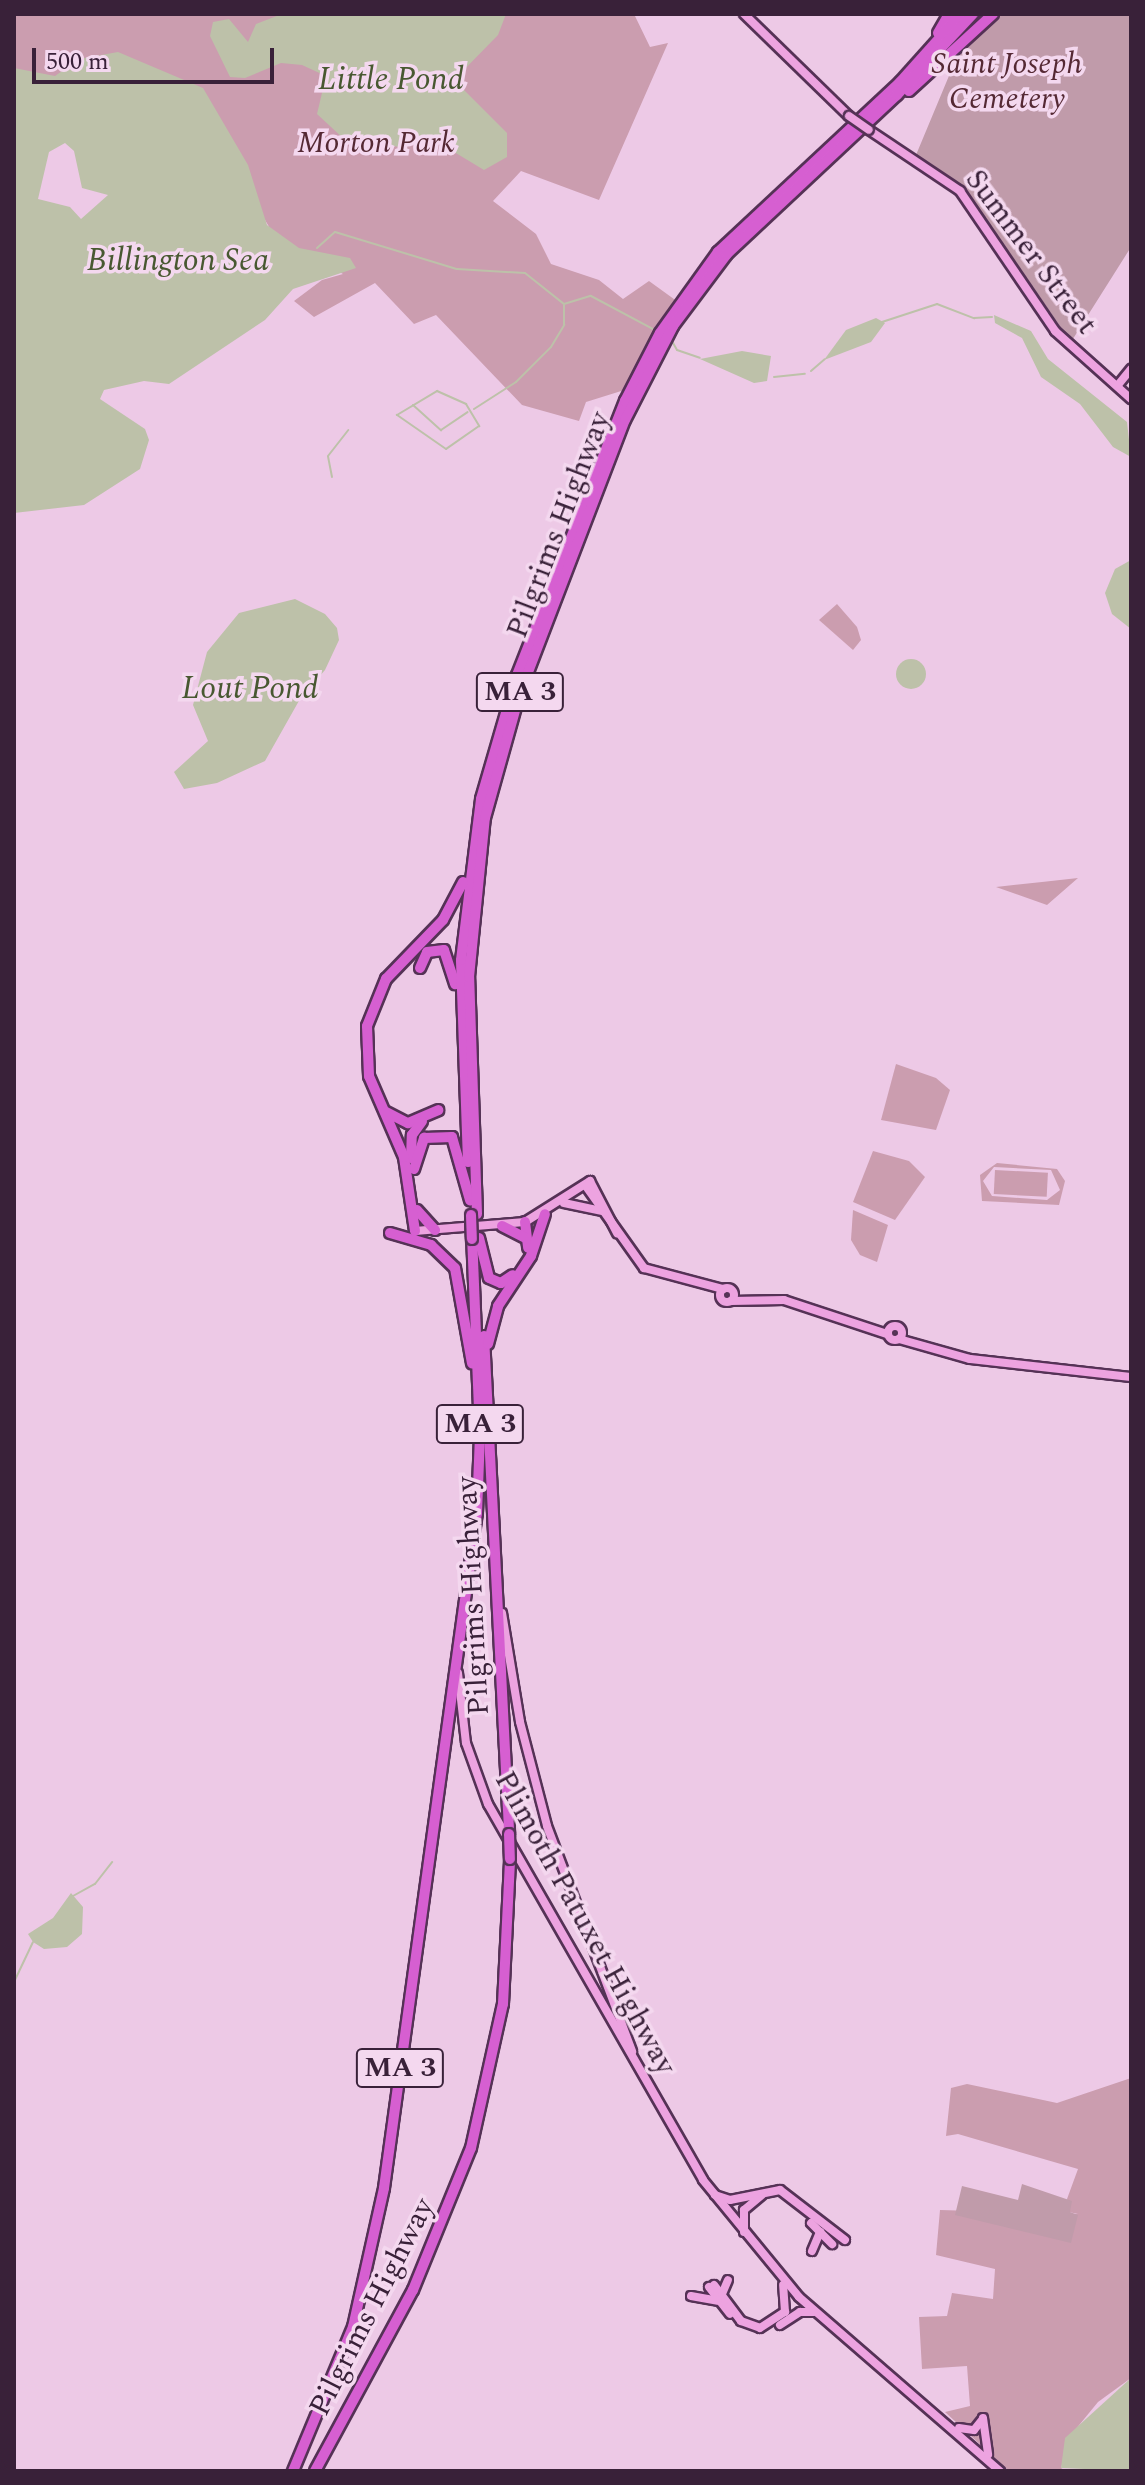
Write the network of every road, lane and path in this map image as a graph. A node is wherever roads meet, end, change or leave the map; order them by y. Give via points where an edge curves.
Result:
1 (744, 14) edge
2 (949, 14) edge
3 (961, 14) edge
4 (973, 14) edge
5 (993, 14) edge
6 (883, 98) junction
7 (869, 125) junction
8 (1131, 369) edge
9 (644, 370) junction
10 (1118, 385) junction
11 (1131, 399) edge
12 (472, 844) junction
13 (392, 971) junction
14 (462, 1059) junction
15 (380, 1104) junction
16 (438, 1110) dead end
17 (422, 1121) junction
18 (414, 1169) junction
19 (588, 1183) junction
20 (470, 1200) junction
21 (563, 1204) junction
22 (414, 1208) junction
23 (601, 1211) junction
24 (545, 1214) junction
25 (474, 1215) junction
26 (525, 1222) junction
27 (502, 1226) junction
28 (435, 1230) junction
29 (415, 1231) joint
30 (617, 1233) junction
31 (535, 1234) junction
32 (476, 1239) junction
33 (528, 1244) junction
34 (733, 1291) junction
35 (722, 1292) junction
36 (748, 1297) junction
37 (731, 1301) junction
38 (486, 1362) junction
39 (1130, 1376) edge
40 (480, 1434) junction
41 (497, 1576) junction
42 (459, 1652) junction
43 (666, 2120) junction
44 (710, 2190) junction
45 (825, 2232) junction
46 (745, 2237) junction
47 (845, 2240) dead end
48 (834, 2244) dead end
49 (812, 2251) dead end
50 (777, 2274) junction
51 (728, 2280) dead end
52 (712, 2286) dead end
53 (691, 2296) dead end
54 (721, 2298) junction
55 (814, 2312) junction
56 (949, 2424) junction
57 (990, 2463) edge
58 (293, 2471) edge
59 (315, 2471) edge
60 (1000, 2471) edge

1 - 7 main road, Summer Street, bridge via 849,116
2 - 6 highway
3 - 6 highway, Pilgrims Highway / MA 3
4 - 7 highway, Pilgrims Highway / MA 3
5 - 7 highway
6 - 9 highway, Pilgrims Highway / MA 3 via 734,234 688,289
7 - 9 highway, Pilgrims Highway / MA 3 via 727,254
7 - 10 main road, Summer Street via 960,191 1055,331
8 - 10 main road
9 - 12 highway, Pilgrims Highway / MA 3 via 517,675
9 - 25 highway, Pilgrims Highway / MA 3 via 523,682 485,818 469,954
10 - 11 main road, Summer Street
12 - 13 highway via 454,904
12 - 14 highway, Pilgrims Highway / MA 3 via 461,942
13 - 14 highway via 406,963 422,971 433,949 452,958
13 - 15 highway via 373,1005 366,1034 369,1076
14 - 20 highway, Pilgrims Highway / MA 3
15 - 17 highway via 399,1121
15 - 22 highway via 404,1157
16 - 17 highway
17 - 18 highway via 410,1141
18 - 20 highway via 424,1138 452,1137
18 - 22 highway
19 - 21 main road
19 - 23 main road
19 - 30 main road
20 - 25 highway, Pilgrims Highway / MA 3
21 - 23 main road
21 - 24 main road
22 - 28 highway
22 - 29 highway
22 - 40 highway via 407,1223 390,1233 431,1245 458,1273
23 - 30 main road
24 - 26 main road
24 - 31 highway
25 - 32 highway, Pilgrims Highway / MA 3
26 - 27 main road
26 - 31 highway
26 - 33 highway
27 - 28 main road
27 - 33 highway via 520,1231
28 - 29 main road
30 - 35 main road via 649,1271
31 - 38 highway via 531,1256 497,1309
32 - 33 highway via 487,1274 497,1283 510,1278
32 - 38 highway, Pilgrims Highway / MA 3
32 - 40 highway, Pilgrims Highway / MA 3
34 - 35 main road
34 - 36 main road
34 - 37 main road
35 - 37 main road
36 - 37 main road
36 - 39 main road via 790,1302 970,1359
38 - 41 highway, Pilgrims Highway / MA 3
40 - 42 highway, Pilgrims Highway / MA 3
41 - 43 main road, Plimoth Patuxet Highway via 520,1722 558,1864 599,1976
41 - 59 highway, Pilgrims Highway / MA 3, bridge via 510,1859 503,2004 471,2148 413,2290
42 - 43 main road, Plimoth Patuxet Highway via 463,1731 482,1792
42 - 58 highway, Pilgrims Highway / MA 3 via 376,2235 342,2359
43 - 44 main road, Plimoth Patuxet Highway
44 - 45 main road via 727,2201 780,2190
44 - 46 main road, Plimoth Patuxet Highway
45 - 46 main road via 785,2197 769,2193 746,2208
45 - 47 main road
45 - 48 main road
45 - 49 main road
46 - 50 main road, Plimoth Patuxet Highway
50 - 54 main road via 788,2304 768,2326 744,2323
50 - 55 main road, Plimoth Patuxet Highway
51 - 54 main road
52 - 54 main road
53 - 54 main road
54 - 55 main road via 739,2325 755,2332 772,2330 800,2312
55 - 56 main road, Plimoth Patuxet Highway
56 - 57 main road, Plimoth Patuxet Highway
56 - 57 main road via 970,2431 983,2418 982,2442
57 - 60 main road, Plimoth Patuxet Highway

